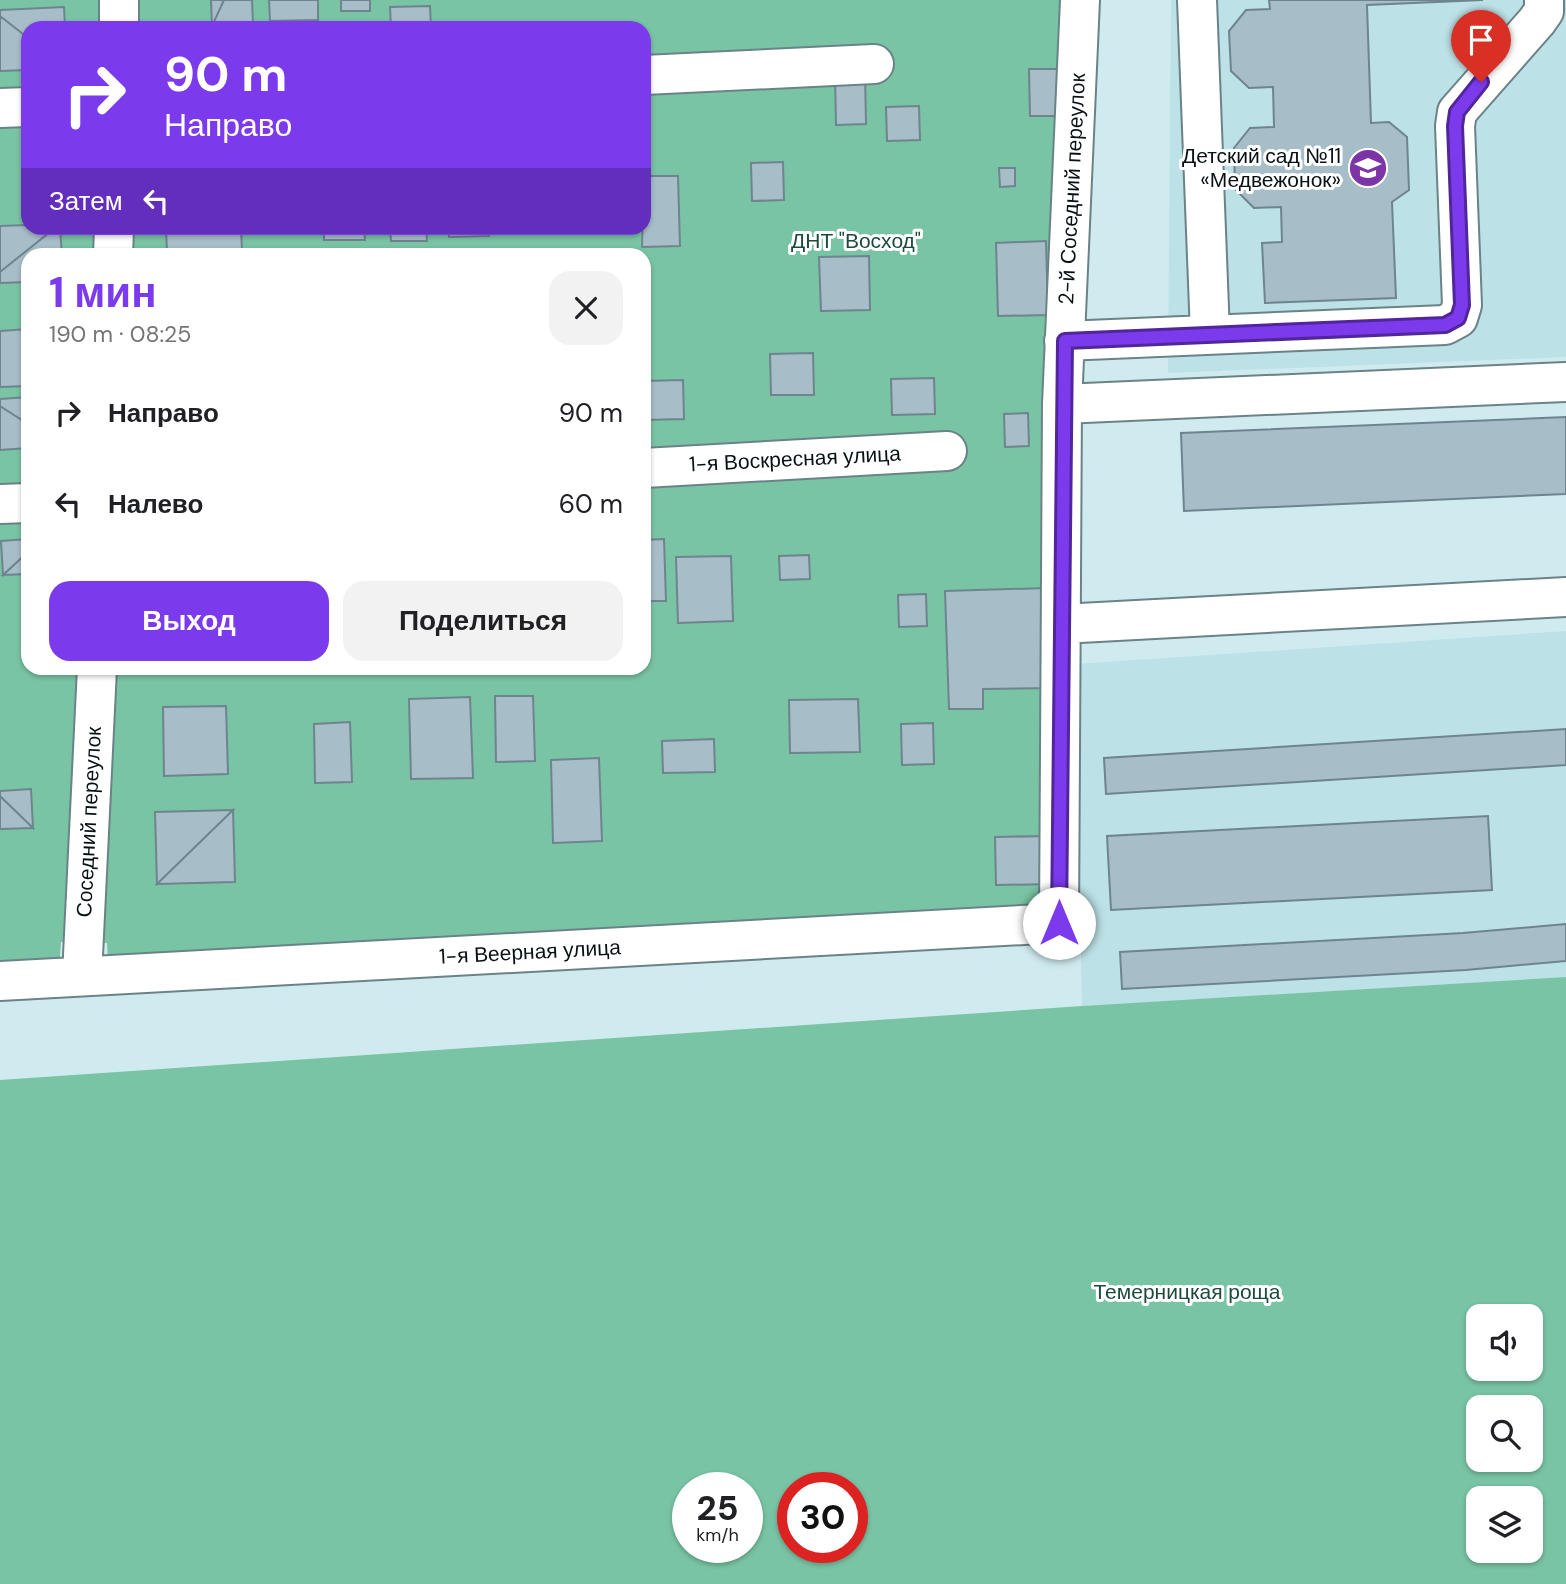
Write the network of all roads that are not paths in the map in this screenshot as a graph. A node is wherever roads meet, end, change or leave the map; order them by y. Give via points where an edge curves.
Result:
1 (119, 0) edge
2 (1080, 0) edge
3 (1197, 0) edge
4 (1544, 0) edge
5 (119, 21) edge
6 (874, 64) dead end
7 (651, 75) edge
8 (21, 107) edge
9 (0, 108) edge
10 (1210, 334) junction
11 (1065, 341) junction
12 (1566, 382) edge
13 (1062, 404) junction
14 (947, 451) dead end
15 (651, 468) edge
16 (21, 503) edge
17 (0, 504) edge
18 (1566, 597) edge
19 (1060, 624) junction
20 (97, 675) edge
21 (1059, 923) joint
22 (82, 976) junction
23 (0, 981) edge

1 - 5 street
2 - 11 street, 2-й Соседний переулок
3 - 10 street
4 - 10 street via 1537,21 1457,112 1462,305 1458,318 1445,325
6 - 7 street
8 - 9 street
10 - 11 street
11 - 13 street, 2-й Соседний переулок
12 - 13 street
13 - 19 street, 2-й Соседний переулок
14 - 15 street, 1-я Воскресная улица
16 - 17 street
18 - 19 street
19 - 21 street, 2-й Соседний переулок
20 - 22 street, Соседний переулок
21 - 22 street, 1-я Веерная улица
22 - 23 street, 1-я Веерная улица

